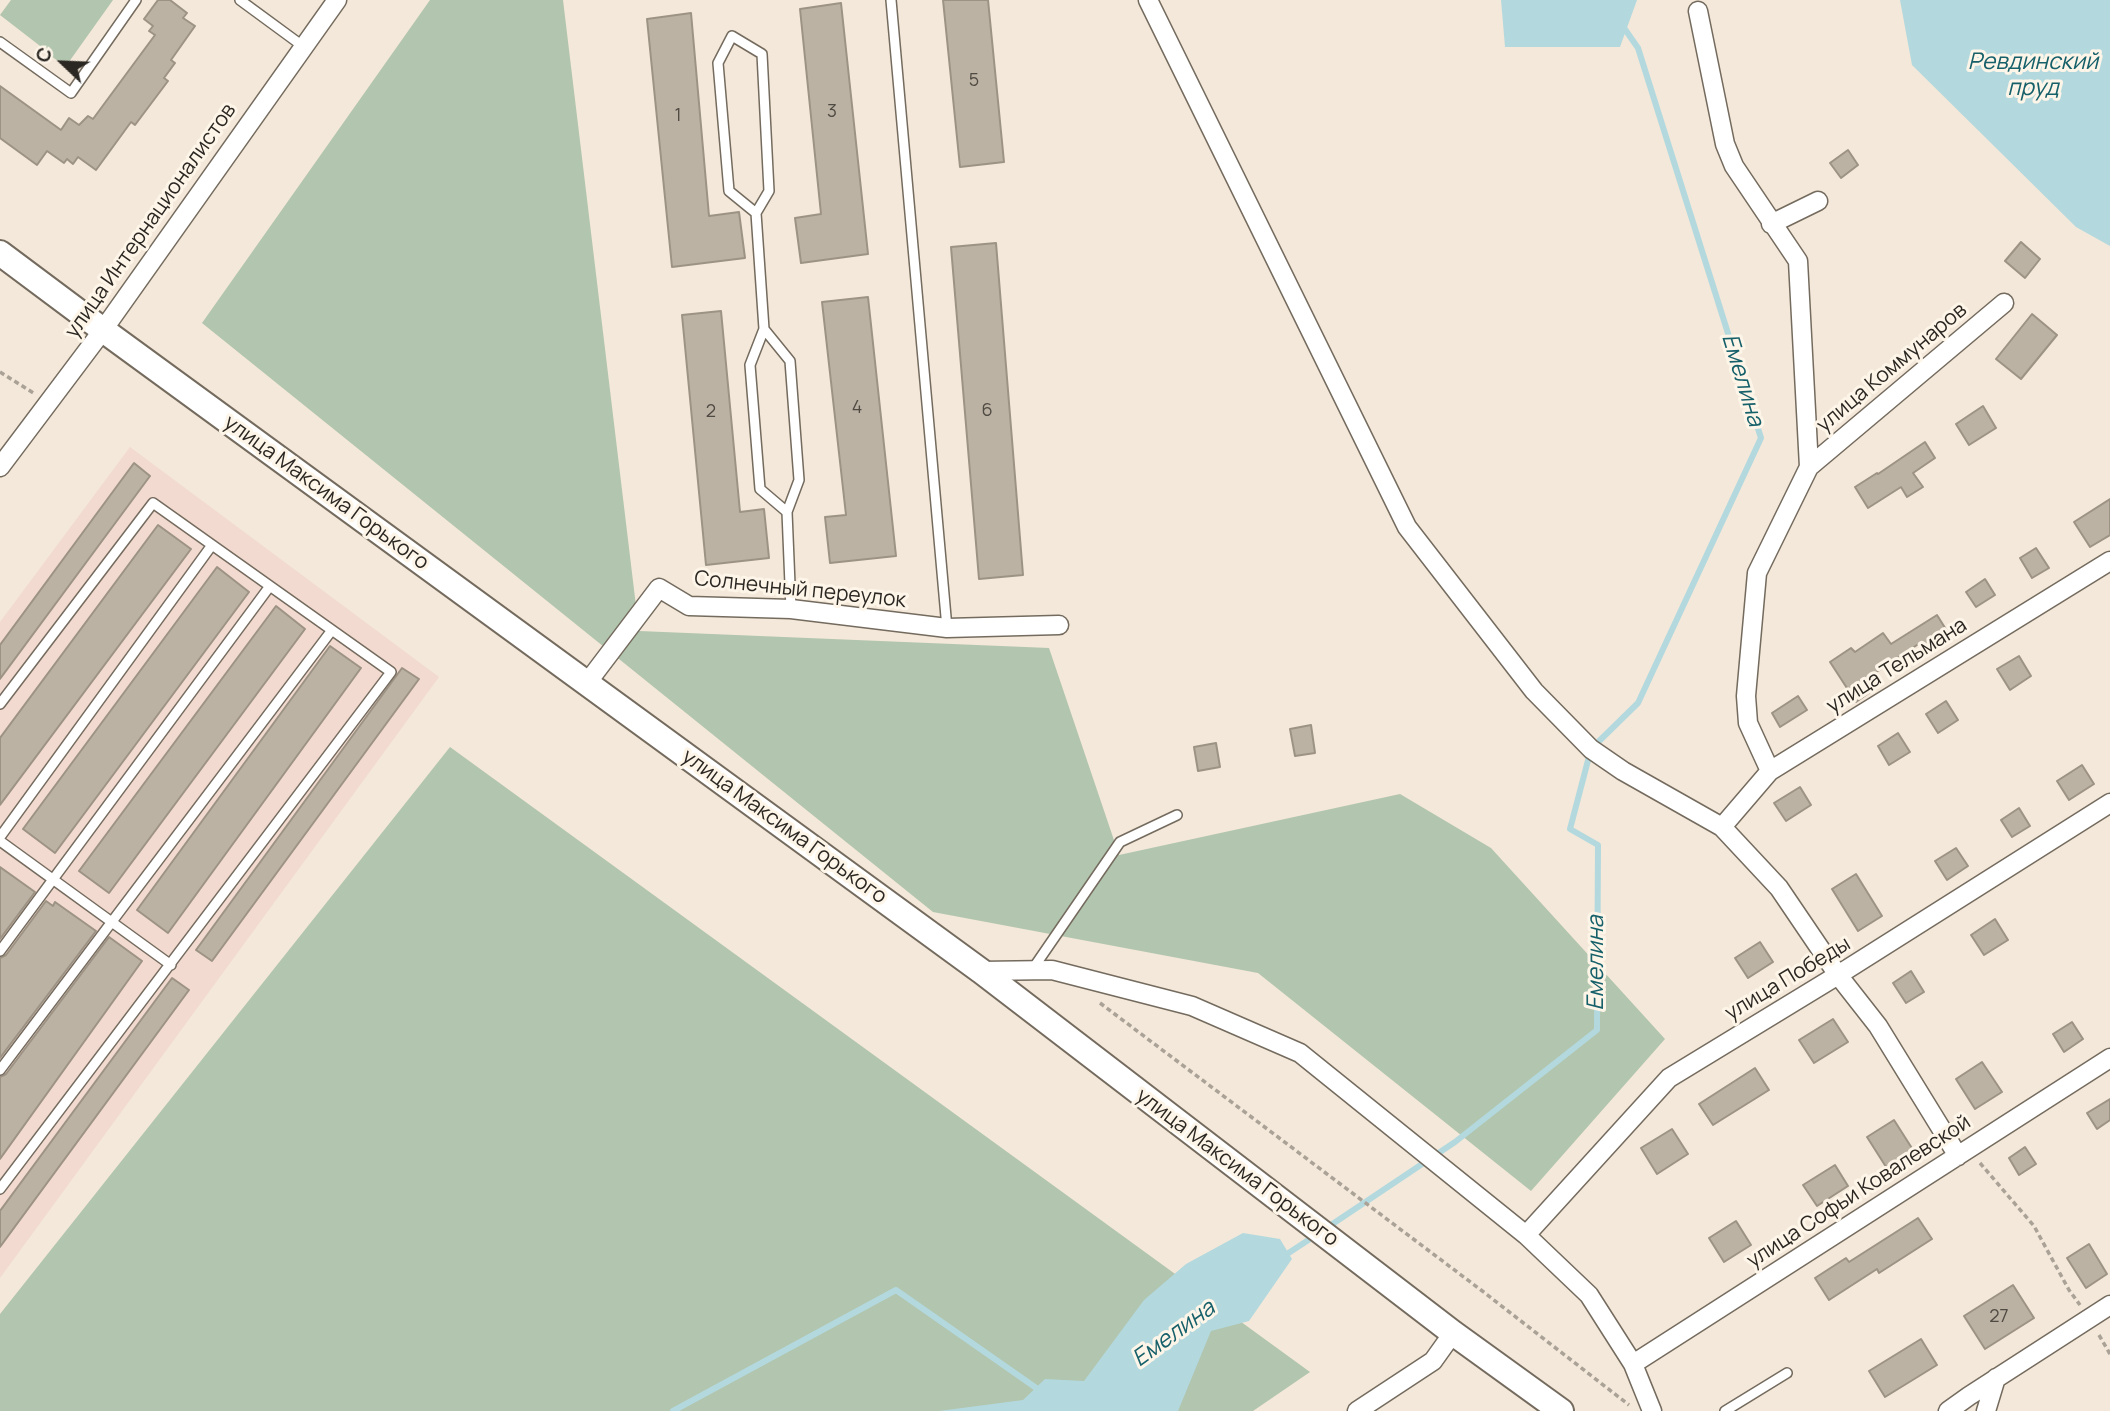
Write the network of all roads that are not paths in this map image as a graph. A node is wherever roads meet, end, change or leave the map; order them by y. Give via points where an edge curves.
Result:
1 (136, 0) edge
2 (240, 0) edge
3 (337, 0) edge
4 (891, 0) edge
5 (1148, 0) edge
6 (1698, 11) dead end
7 (0, 42) edge
8 (304, 47) junction
9 (1818, 201) dead end
10 (756, 214) junction
11 (1771, 224) junction
12 (0, 253) edge
13 (2004, 303) dead end
14 (764, 329) junction
15 (103, 330) junction
16 (0, 467) edge
17 (1809, 467) junction
18 (787, 512) junction
19 (212, 545) junction
20 (2110, 561) edge
21 (270, 586) junction
22 (791, 609) junction
23 (1059, 625) dead end
24 (947, 628) junction
25 (332, 630) junction
26 (587, 683) junction
27 (0, 704) edge
28 (1770, 771) junction
29 (2110, 803) edge
30 (1177, 815) dead end
31 (1722, 827) junction
32 (0, 839) edge
33 (53, 880) junction
34 (112, 922) junction
35 (0, 951) edge
36 (171, 965) junction
37 (1032, 970) junction
38 (981, 971) junction
39 (1838, 975) junction
40 (2110, 1058) edge
41 (0, 1070) edge
42 (1963, 1153) junction
43 (0, 1189) edge
44 (1526, 1236) junction
45 (2110, 1305) edge
46 (1453, 1333) junction
47 (1633, 1364) junction
48 (1787, 1373) dead end
49 (1996, 1378) junction
50 (1357, 1411) edge
51 (1561, 1411) edge
52 (1653, 1411) edge
53 (1725, 1411) edge
54 (1948, 1411) edge
55 (1986, 1411) edge

1 - 7 lane via 71,93
2 - 8 lane
3 - 8 street, улица Интернационалистов
4 - 24 lane
5 - 31 street via 1407,527 1534,691 1591,749
6 - 11 street via 1725,144
8 - 15 street, улица Интернационалистов
9 - 11 street
10 - 10 lane via 769,191 762,54 732,36 719,63 729,191
10 - 14 lane
11 - 17 street via 1798,261
12 - 15 main road, улица Максима Горького
13 - 17 street, улица Коммунаров
14 - 18 lane via 790,362 799,480
14 - 18 lane via 750,365 760,489
15 - 16 street, улица Интернационалистов
15 - 26 main road, улица Максима Горького
17 - 28 street via 1758,573 1746,696 1748,723
18 - 22 lane
19 - 21 lane
19 - 27 lane via 153,503
19 - 32 lane
20 - 28 street, улица Тельмана
21 - 25 lane
21 - 33 lane
22 - 24 street, Солнечный переулок
22 - 26 street, Солнечный переулок via 689,606 659,588
23 - 24 street, Солнечный переулок
25 - 34 lane
25 - 36 lane via 391,672
26 - 38 main road, улица Максима Горького
28 - 31 street, улица Тельмана
29 - 39 street, улица Победы
30 - 37 lane via 1120,842
31 - 39 street via 1779,888
32 - 33 lane
33 - 34 lane
33 - 35 lane
34 - 36 lane
34 - 41 lane
36 - 43 lane
37 - 38 street
37 - 44 street via 1052,970 1192,1006 1300,1053
38 - 46 main road, улица Максима Горького
39 - 42 street
39 - 44 street, улица Победы via 1669,1077
40 - 42 street, улица Софьи Ковалевской
42 - 47 street, улица Софьи Ковалевской
44 - 47 street via 1589,1295
45 - 49 street
46 - 50 street via 1433,1361
46 - 51 main road, улица Максима Горького
47 - 52 street
48 - 53 lane
49 - 54 street
49 - 55 street

